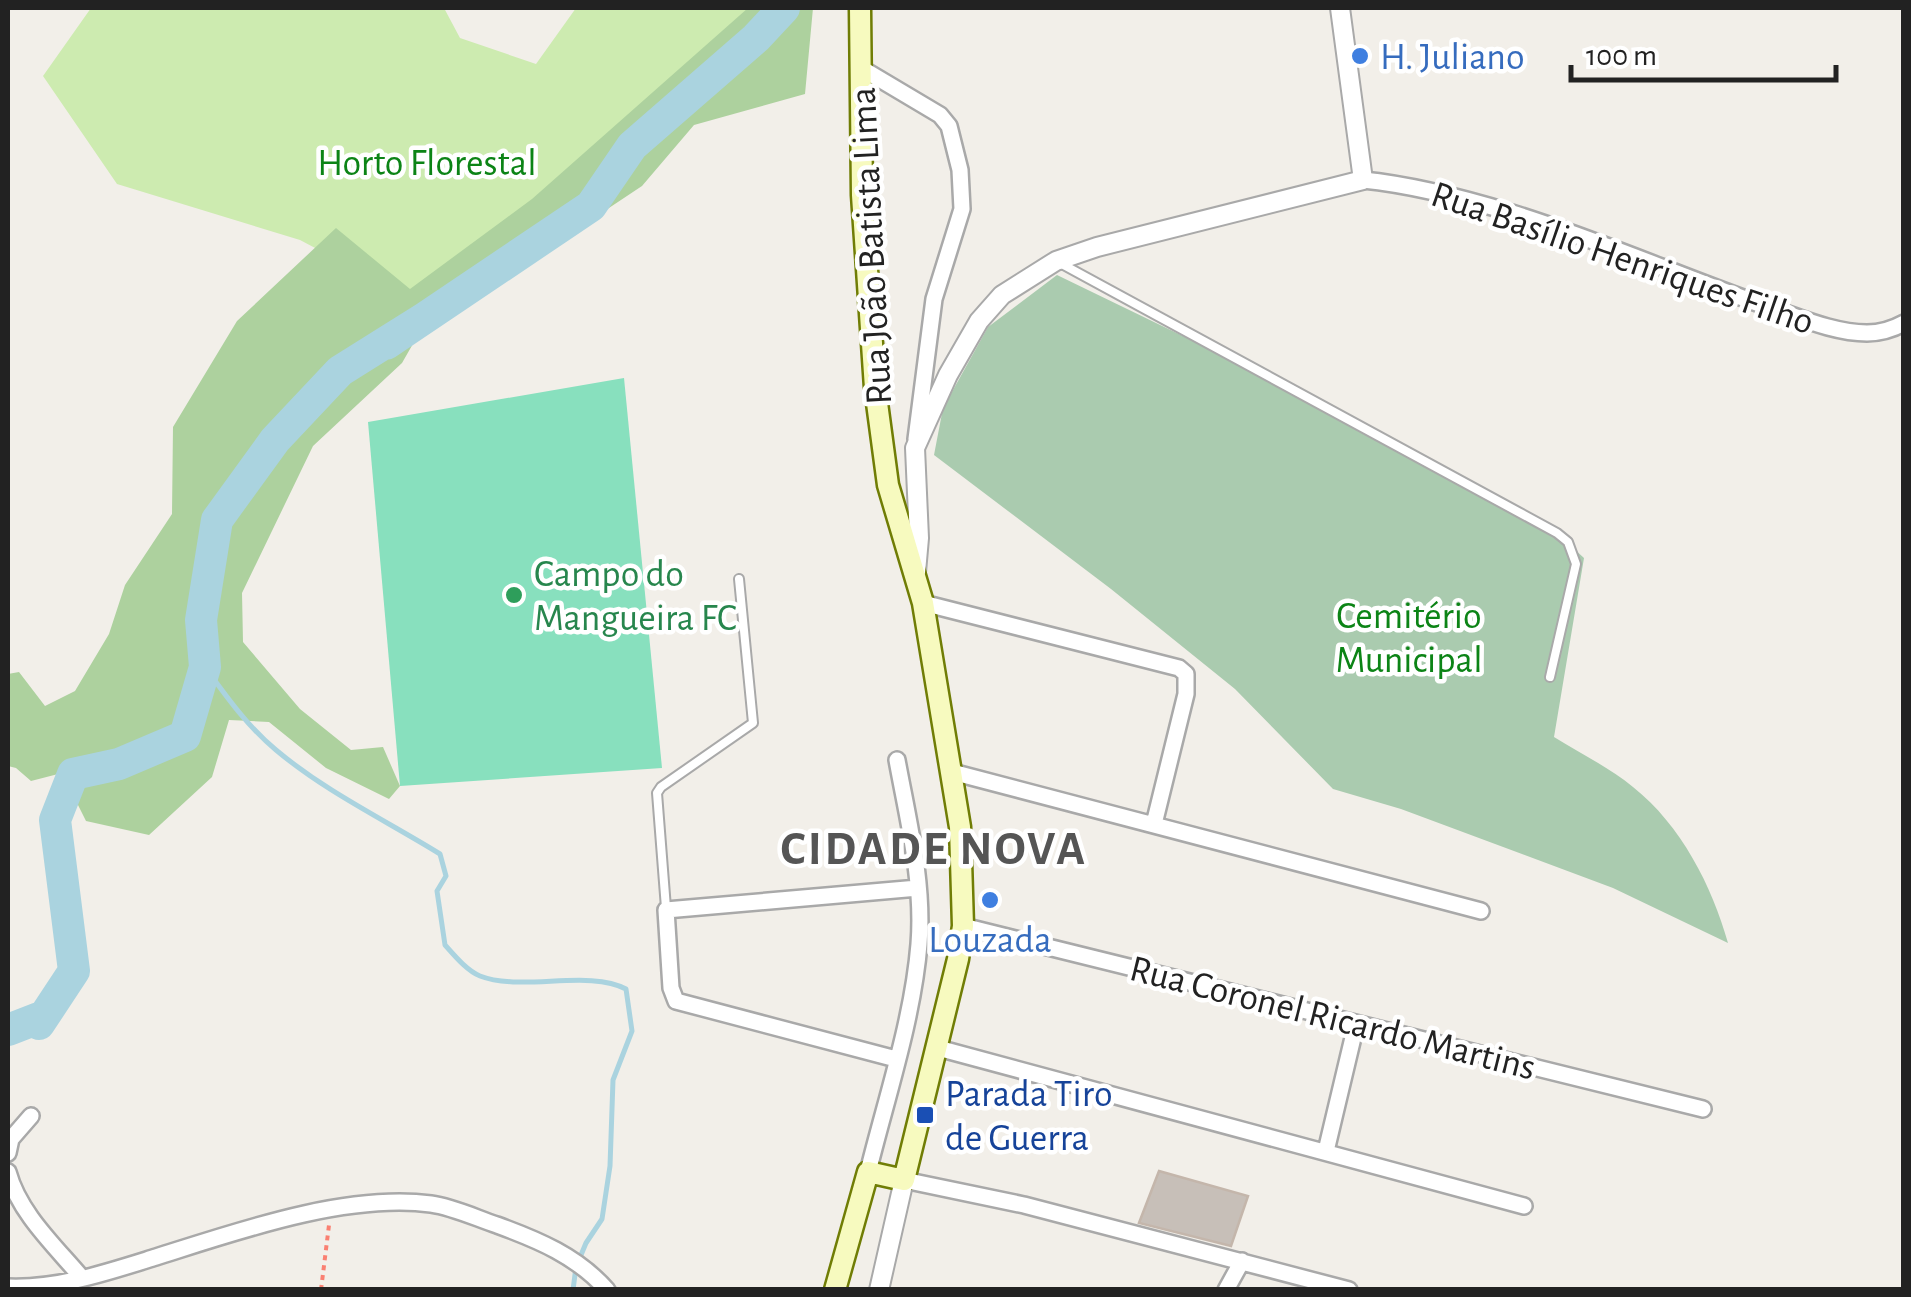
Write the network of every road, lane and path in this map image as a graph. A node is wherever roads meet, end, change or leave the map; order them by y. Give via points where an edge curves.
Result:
1 (860, 8) edge
2 (1340, 8) edge
3 (861, 68) junction
4 (1362, 180) junction
5 (1056, 262) junction
6 (1904, 323) edge
7 (915, 448) junction
8 (916, 572) junction
9 (739, 579) dead end
10 (923, 603) junction
11 (1550, 677) dead end
12 (898, 760) dead end
13 (952, 772) junction
14 (1154, 824) junction
15 (918, 888) junction
16 (666, 910) junction
17 (1481, 911) dead end
18 (963, 926) junction
19 (1356, 1025) junction
20 (938, 1048) junction
21 (896, 1059) junction
22 (1703, 1109) dead end
23 (31, 1116) dead end
24 (1326, 1152) junction
25 (8, 1153) edge
26 (8, 1172) edge
27 (868, 1172) junction
28 (904, 1180) junction
29 (1524, 1206) dead end
30 (330, 1211) junction
31 (1242, 1261) junction
32 (82, 1278) junction
33 (602, 1284) edge
34 (8, 1287) edge
35 (321, 1290) edge
36 (836, 1290) edge
37 (880, 1290) edge
38 (1226, 1290) edge
39 (1349, 1290) edge

1 - 3 main road, Rua João Batista Lima
2 - 4 street
3 - 7 street via 940,115 960,170 962,209 934,299
3 - 8 main road, Rua João Batista Lima via 875,388 888,485
4 - 5 street, Rua Basílio Henriques Filho
4 - 6 street, Rua Basílio Henriques Filho via 1404,184 1513,214 1835,328 1868,333
5 - 7 street, Rua Basílio Henriques Filho via 1002,295 979,321
5 - 11 lane via 1568,542 1576,564
7 - 8 street, Rua Basílio Henriques Filho
8 - 10 main road, Rua João Batista Lima
9 - 16 lane via 753,723 661,787
10 - 13 main road, Rua João Batista Lima
10 - 14 street via 1186,674
12 - 15 street
13 - 14 street
13 - 18 main road, Rua João Batista Lima
14 - 17 street
15 - 16 street
15 - 21 street via 920,946
16 - 21 street via 672,997 682,1005
18 - 19 street, Rua Coronel Ricardo Martins
18 - 20 main road, Rua João Batista Lima
19 - 22 street, Rua Coronel Ricardo Martins
19 - 24 street
20 - 24 street
20 - 28 main road, Rua João Batista Lima
21 - 27 street
23 - 25 street
24 - 29 street
26 - 32 street via 28,1214
27 - 28 main road
27 - 36 main road
28 - 31 street
28 - 37 street
30 - 32 street
30 - 33 street via 436,1205 565,1254
30 - 35 path
31 - 38 street
31 - 39 street
32 - 34 street

